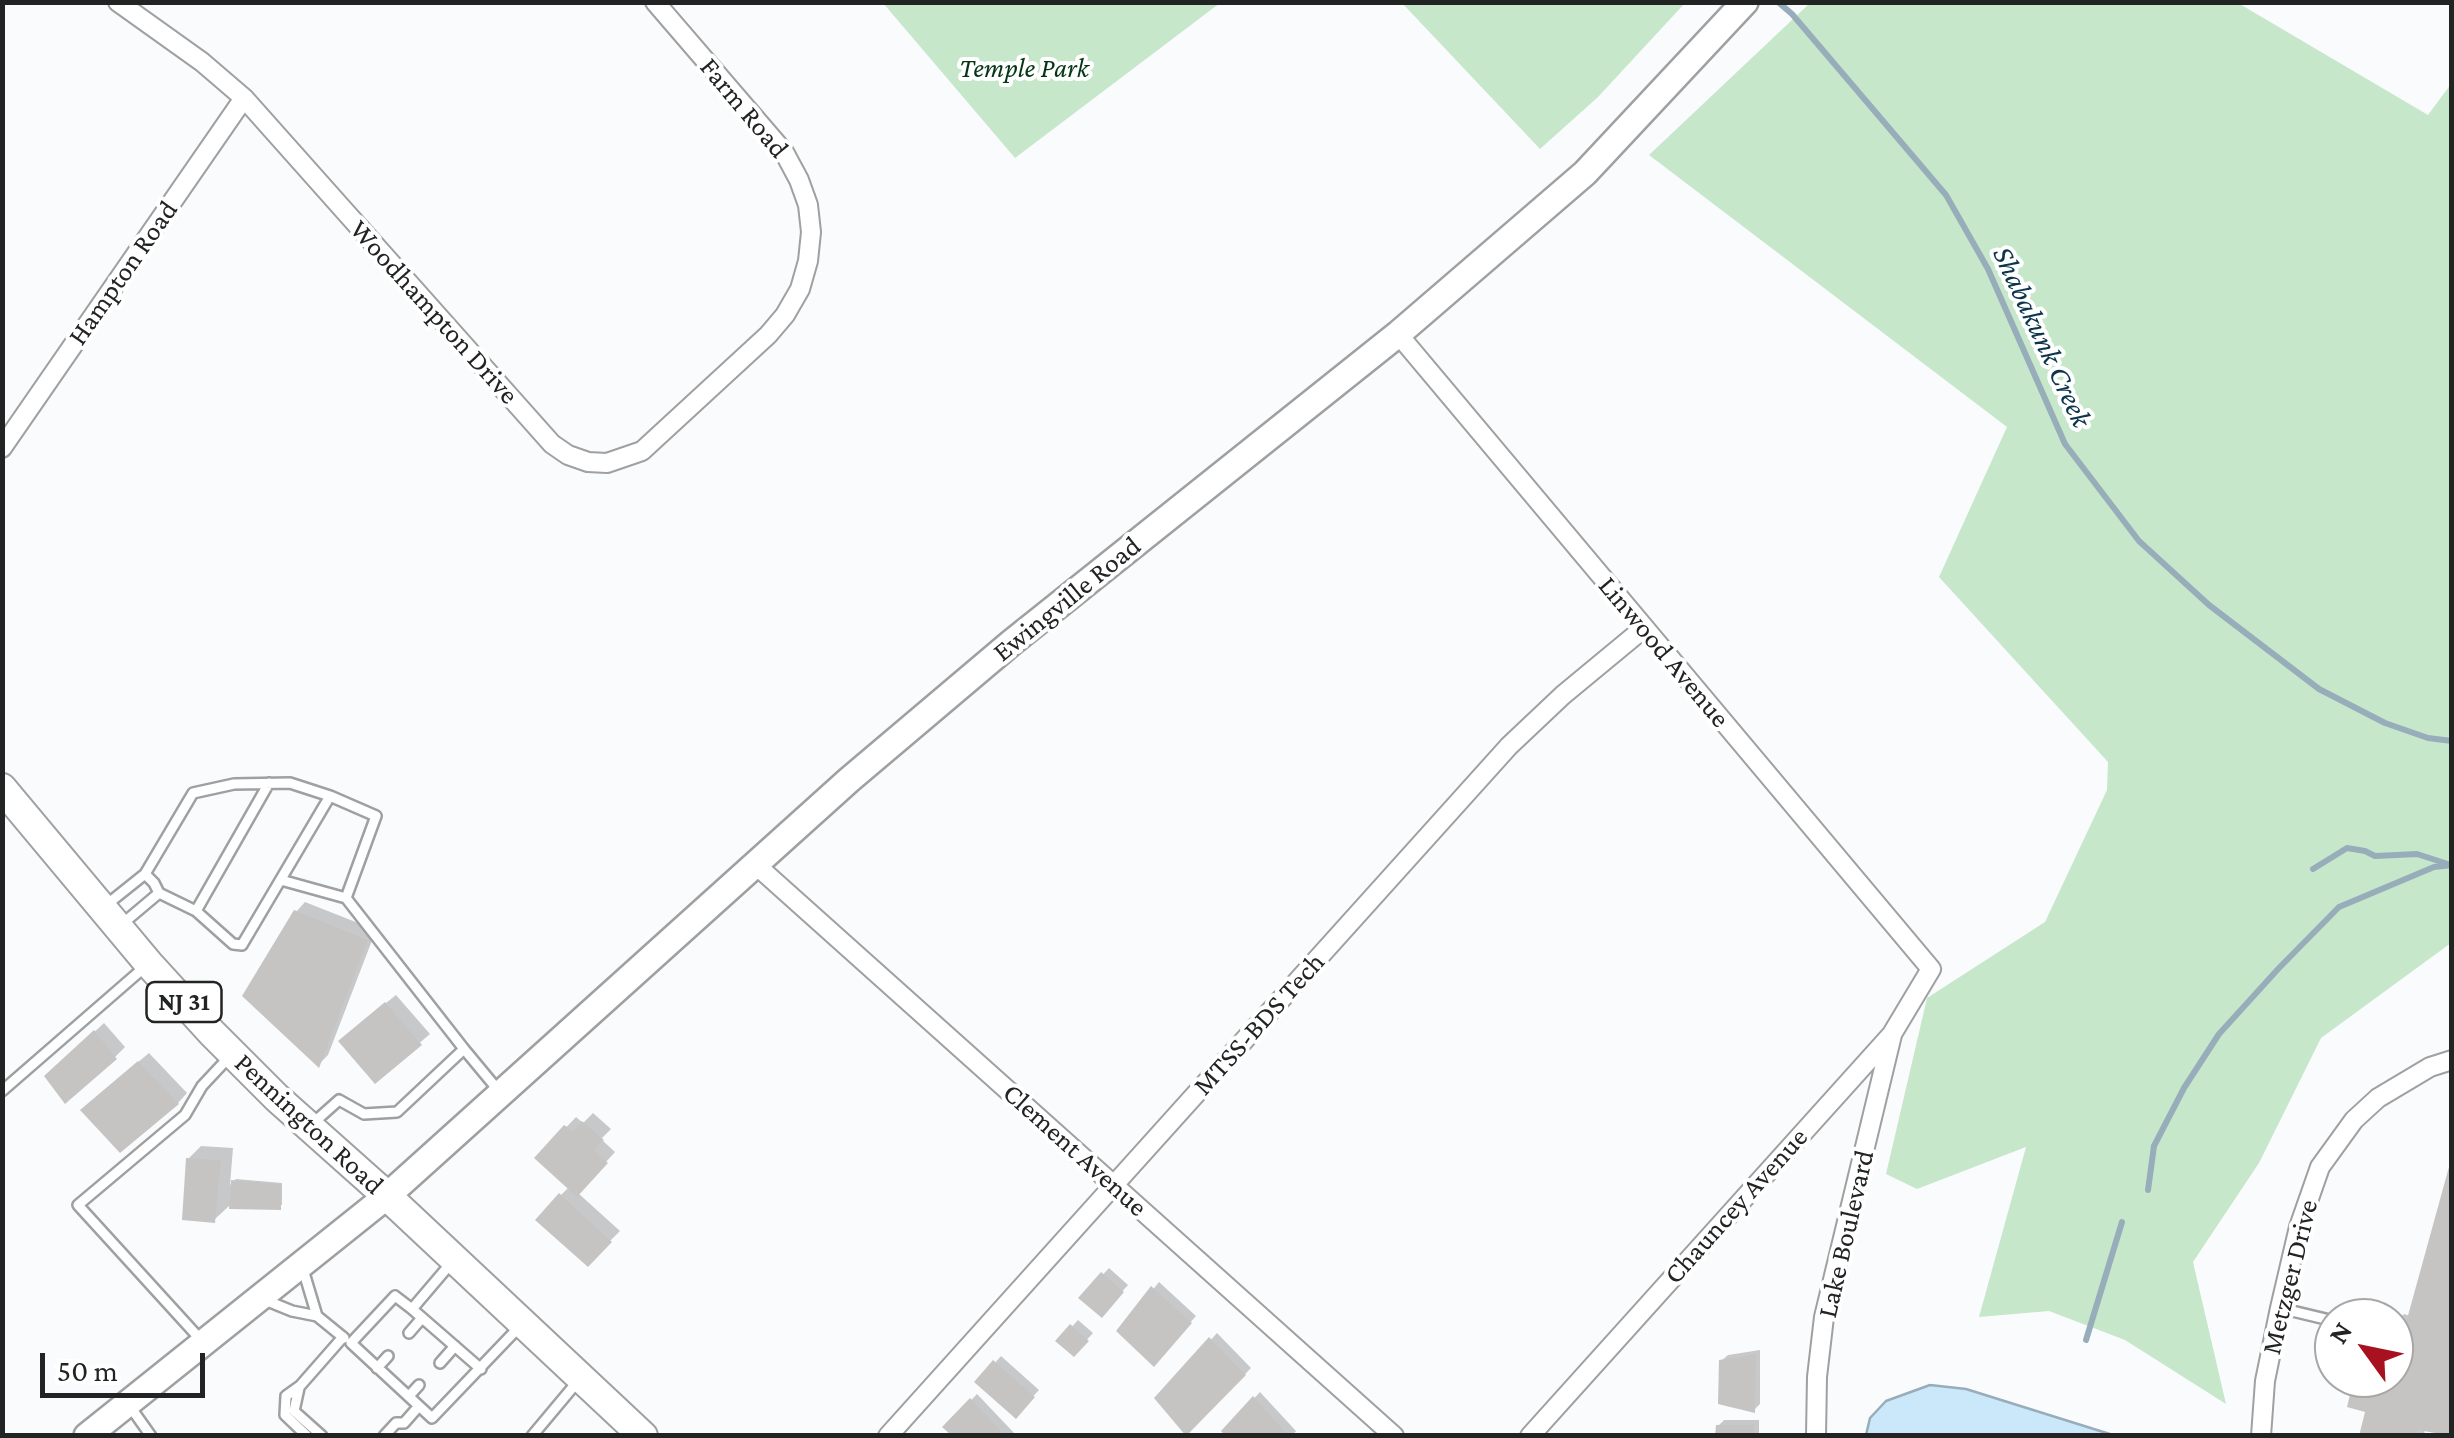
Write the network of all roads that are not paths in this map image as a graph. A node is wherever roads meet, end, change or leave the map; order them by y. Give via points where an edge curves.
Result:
1 (118, 2) edge
2 (655, 2) edge
3 (1741, 7) edge
4 (244, 98) junction
5 (1398, 334) junction
6 (768, 335) joint
7 (2, 448) edge
8 (1644, 628) junction
9 (269, 783) junction
10 (2, 788) edge
11 (330, 796) junction
12 (756, 865) junction
13 (145, 874) junction
14 (280, 880) junction
15 (159, 893) junction
16 (346, 898) junction
17 (196, 911) junction
18 (111, 917) junction
19 (149, 964) junction
20 (1931, 969) joint
21 (1892, 1034) junction
22 (464, 1049) junction
23 (232, 1054) junction
24 (2452, 1060) edge
25 (2, 1090) edge
26 (500, 1092) junction
27 (310, 1127) junction
28 (1114, 1184) junction
29 (387, 1196) junction
30 (454, 1260) junction
31 (302, 1263) junction
32 (259, 1297) junction
33 (2280, 1308) junction
34 (412, 1310) junction
35 (317, 1316) junction
36 (2314, 1317) edge
37 (422, 1318) junction
38 (522, 1324) junction
39 (408, 1333) dead end
40 (347, 1340) junction
41 (203, 1342) junction
42 (455, 1346) junction
43 (388, 1356) dead end
44 (440, 1362) dead end
45 (377, 1368) junction
46 (481, 1368) junction
47 (580, 1379) junction
48 (419, 1384) dead end
49 (300, 1386) junction
50 (408, 1396) junction
51 (128, 1403) junction
52 (420, 1406) junction
53 (404, 1423) junction
54 (88, 1436) edge
55 (151, 1436) edge
56 (307, 1436) edge
57 (322, 1436) edge
58 (384, 1436) edge
59 (404, 1436) edge
60 (532, 1436) edge
61 (643, 1436) edge
62 (888, 1436) edge
63 (1394, 1436) edge
64 (1530, 1436) edge
65 (1816, 1436) edge
66 (2261, 1436) edge

1 - 4 street, Woodhampton Drive
2 - 6 street, Farm Road via 784,152 800,180 811,232 808,261 800,290
3 - 5 main road, Ewingville Road via 1585,172
4 - 6 street, Woodhampton Drive via 568,456 607,463 642,450
4 - 7 street, Hampton Road
5 - 8 street, Linwood Avenue
5 - 12 main road, Ewingville Road via 1011,643
8 - 20 street, Linwood Avenue
8 - 28 street, MTSS-BDS Tech via 1510,746
9 - 11 lane
9 - 13 lane via 194,793
9 - 17 lane
10 - 18 main road, Pennington Road / NJ 31
11 - 14 lane
11 - 16 lane via 376,816
12 - 26 main road, Ewingville Road
12 - 28 street, Clement Avenue
13 - 15 lane
13 - 18 lane
14 - 16 lane
14 - 17 lane via 242,945
15 - 17 lane
15 - 18 lane
16 - 22 lane
18 - 19 main road, Pennington Road / NJ 31
19 - 23 main road, Pennington Road / NJ 31
19 - 25 lane
20 - 21 street, Chauncey Avenue
21 - 64 street, Chauncey Avenue
21 - 65 street, Lake Boulevard via 1824,1317
22 - 26 lane
22 - 27 lane via 396,1112 364,1114 339,1100
23 - 27 main road, Pennington Road / NJ 31
23 - 41 lane via 185,1115 78,1205
24 - 33 street, Metzger Drive via 2378,1098 2336,1142 2308,1196
26 - 29 main road, Ewingville Road
27 - 29 main road, Pennington Road / NJ 31
28 - 62 street, MTSS-BDS Tech
28 - 63 street, Clement Avenue
29 - 30 main road, Pennington Road / NJ 31
29 - 31 main road, Ewingville Road
30 - 34 lane
30 - 38 main road, Pennington Road / NJ 31
31 - 32 main road, Ewingville Road
31 - 35 lane
32 - 35 lane
32 - 41 main road, Ewingville Road
33 - 36 lane
33 - 66 street, Metzger Drive
34 - 37 lane
34 - 40 lane via 396,1296
35 - 40 lane
37 - 39 lane
37 - 42 lane
38 - 46 lane
38 - 47 main road, Pennington Road / NJ 31
40 - 45 lane
40 - 49 lane
41 - 51 main road, Ewingville Road
42 - 44 lane
42 - 46 lane
43 - 45 lane
45 - 50 lane
46 - 52 lane via 432,1418
47 - 60 lane
47 - 61 main road, Pennington Road / NJ 31
48 - 50 lane
49 - 56 lane via 286,1396 284,1415
49 - 57 lane via 294,1411
50 - 52 lane
51 - 54 main road, Ewingville Road
51 - 55 lane
52 - 53 lane
53 - 58 lane via 396,1422
53 - 59 lane

